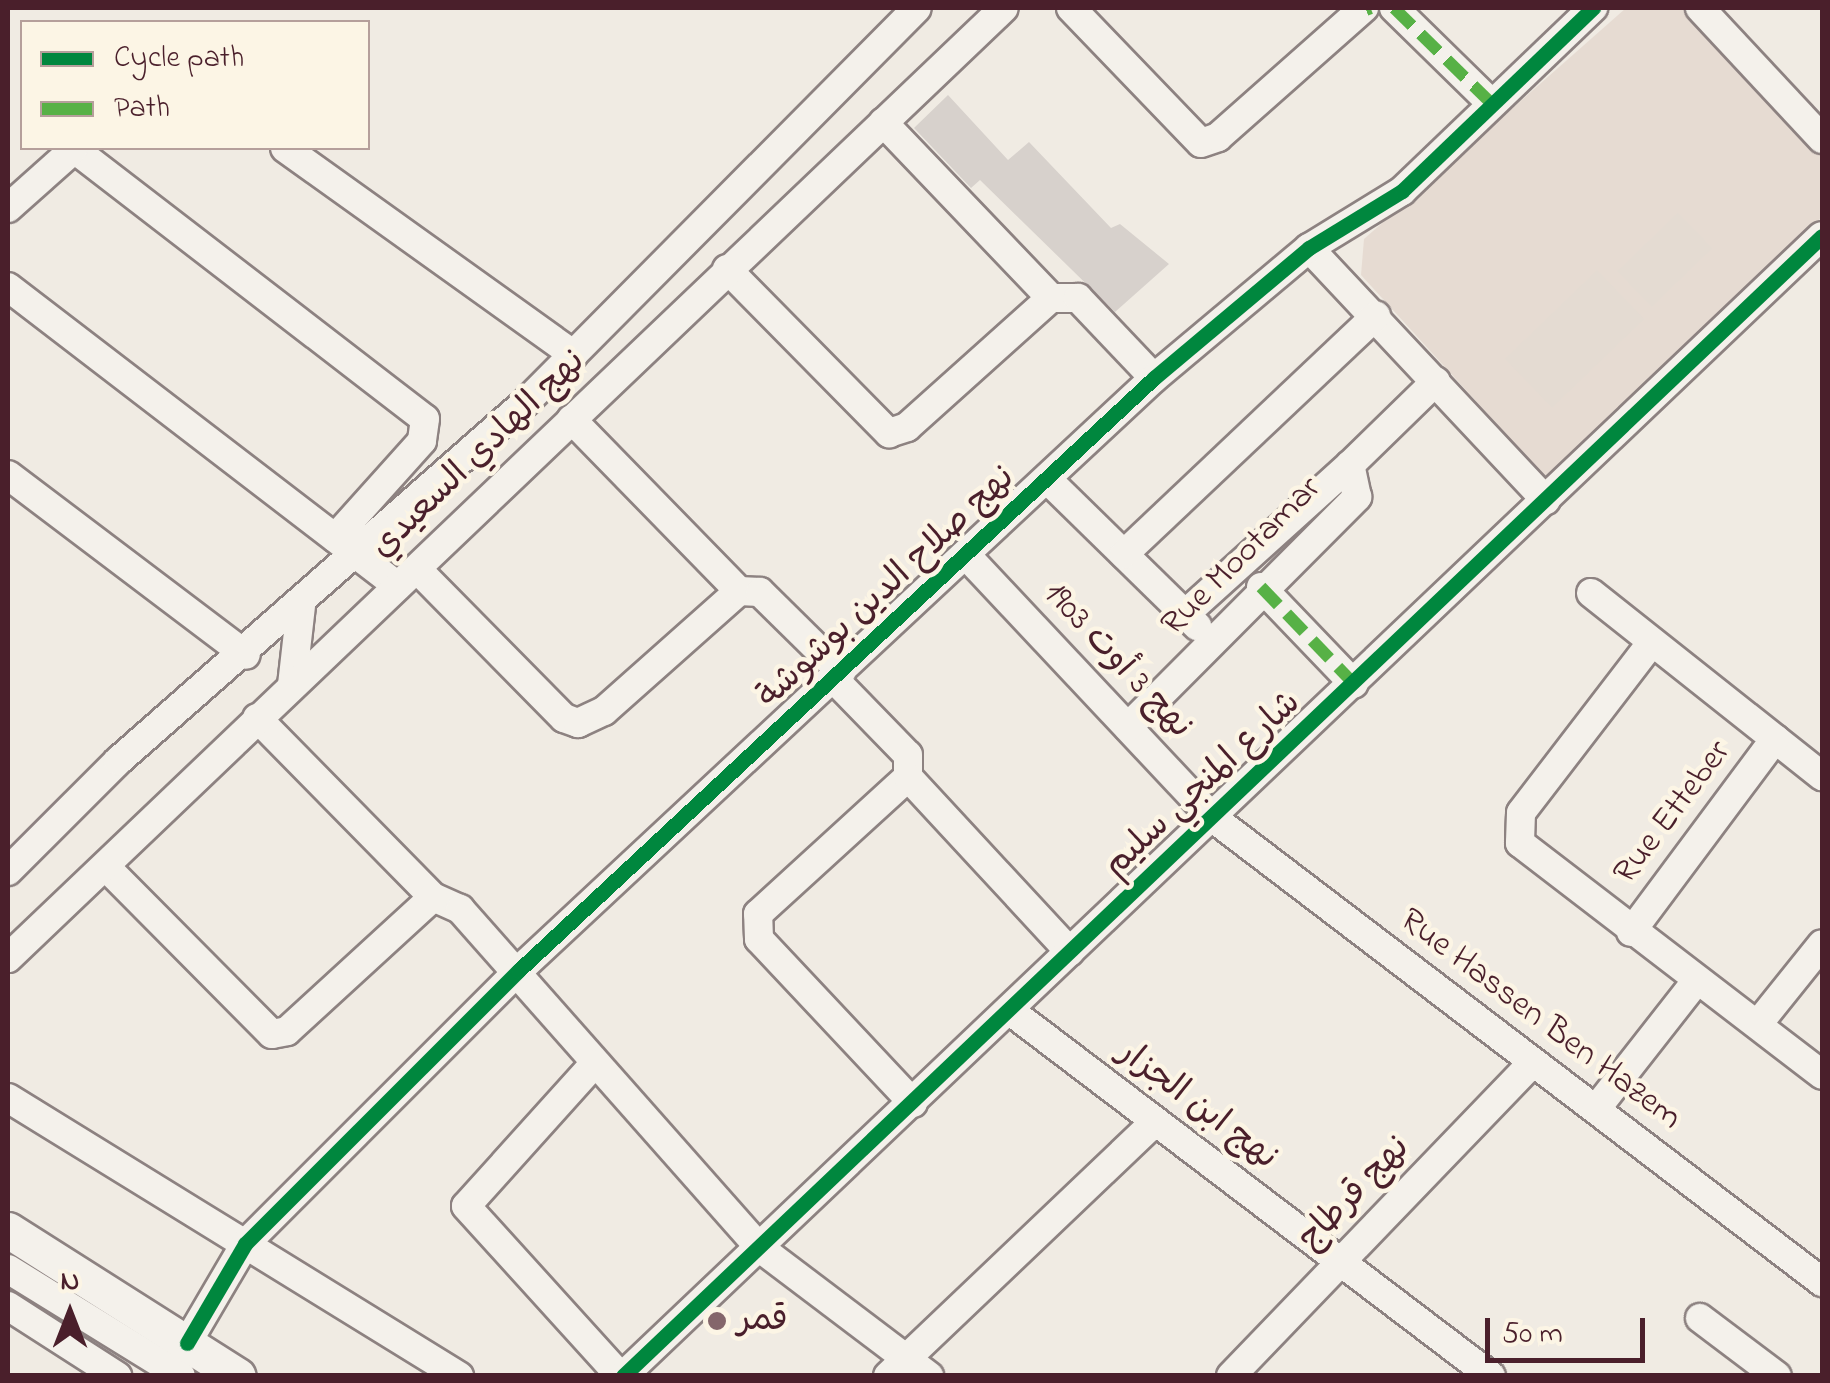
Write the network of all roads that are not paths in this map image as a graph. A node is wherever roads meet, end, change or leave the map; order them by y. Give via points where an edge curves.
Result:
1 (917, 8) edge
2 (1004, 8) edge
3 (1070, 8) edge
4 (1374, 8) edge
5 (1593, 8) edge
6 (1700, 8) edge
7 (1490, 102) junction
8 (883, 122) junction
9 (1822, 139) edge
10 (72, 150) edge
11 (74, 150) edge
12 (288, 150) edge
13 (8, 208) edge
14 (1309, 248) junction
15 (1817, 252) edge
16 (726, 268) junction
17 (8, 286) edge
18 (1051, 298) junction
19 (1376, 316) junction
20 (574, 354) junction
21 (1154, 378) junction
22 (1436, 380) junction
23 (571, 420) junction
24 (1350, 465) junction
25 (8, 475) edge
26 (1048, 480) junction
27 (1546, 500) junction
28 (335, 538) junction
29 (1124, 554) junction
30 (358, 555) junction
31 (966, 555) junction
32 (408, 578) junction
33 (1261, 587) junction
34 (739, 591) junction
35 (1591, 593) dead end
36 (301, 606) junction
37 (1185, 614) junction
38 (1209, 638) junction
39 (1652, 642) junction
40 (246, 655) junction
41 (837, 675) junction
42 (1354, 684) junction
43 (292, 685) junction
44 (258, 718) junction
45 (1128, 727) junction
46 (1775, 740) junction
47 (1822, 776) edge
48 (908, 777) junction
49 (1213, 818) junction
50 (107, 868) junction
51 (8, 872) edge
52 (433, 897) junction
53 (1630, 932) junction
54 (1822, 944) edge
55 (1070, 952) junction
56 (8, 958) edge
57 (518, 971) junction
58 (1697, 980) junction
59 (1009, 1010) junction
60 (1758, 1024) junction
61 (1532, 1063) junction
62 (594, 1064) junction
63 (1822, 1075) edge
64 (8, 1098) edge
65 (913, 1102) junction
66 (1596, 1109) junction
67 (1154, 1122) junction
68 (8, 1230) edge
69 (245, 1244) junction
70 (760, 1248) junction
71 (1341, 1262) junction
72 (8, 1269) edge
73 (1822, 1282) edge
74 (8, 1306) edge
75 (1700, 1318) dead end
76 (184, 1359) edge
77 (897, 1367) edge
78 (117, 1376) edge
79 (238, 1376) edge
80 (459, 1376) edge
81 (621, 1376) edge
82 (929, 1376) edge
83 (1231, 1376) edge
84 (1491, 1376) edge
85 (1776, 1376) edge

1 - 20 street
2 - 8 street, نهج الهادي السعيدي
3 - 4 street via 1201,142 1218,137
4 - 7 street
5 - 7 street, نهج صلاح الدين بوشوشة
6 - 9 street
7 - 14 street, نهج صلاح الدين بوشوشة via 1402,191
8 - 16 street, نهج الهادي السعيدي
8 - 18 street
10 - 13 street
11 - 28 street via 425,420 422,441
12 - 20 street
14 - 19 street
14 - 21 street, نهج صلاح الدين بوشوشة
15 - 27 street, شارع المنجي سليم
16 - 18 street via 889,433 907,427
16 - 23 street, نهج الهادي السعيدي
17 - 28 street
18 - 21 street via 1078,298
19 - 22 street
19 - 29 street
20 - 30 street
21 - 26 street, نهج صلاح الدين بوشوشة
22 - 24 street
22 - 27 street
23 - 32 street, نهج الهادي السعيدي
23 - 34 street
24 - 33 street, Rue Mootamar via 1357,497
24 - 37 street, Rue Mootamar
25 - 40 street
26 - 29 street
26 - 31 street, نهج صلاح الدين بوشوشة
27 - 42 street, شارع المنجي سليم
28 - 30 street
29 - 37 street
30 - 32 street
30 - 36 street
31 - 41 street, نهج صلاح الدين بوشوشة
31 - 45 street, نهج 3 أوت 1903
32 - 34 street via 564,718 578,723 604,710
32 - 43 street, نهج الهادي السعيدي
33 - 38 street, Rue Mootamar
33 - 42 street
34 - 41 street via 760,592
35 - 39 street
36 - 40 street
36 - 43 street
37 - 38 street
38 - 45 street, Rue Mootamar
39 - 46 street
39 - 53 street via 1516,824 1520,842
40 - 51 street via 118,761
41 - 48 street via 908,756
41 - 57 street, نهج صلاح الدين بوشوشة
42 - 49 street, شارع المنجي سليم
43 - 44 street, نهج الهادي السعيدي
44 - 50 street, نهج الهادي السعيدي
44 - 52 street
45 - 49 street, نهج 3 أوت 1903
46 - 47 street
46 - 53 street, Rue Etteber
48 - 55 street
48 - 65 street via 755,923 759,939
49 - 55 street, شارع المنجي سليم
49 - 61 street, Rue Hassen Ben Hazem
50 - 52 street via 272,1034 287,1031
50 - 56 street, نهج الهادي السعيدي
52 - 57 street via 460,909
53 - 58 street
54 - 60 street
55 - 59 street, شارع المنجي سليم
57 - 62 street
57 - 69 street, نهج صلاح الدين بوشوشة
58 - 60 street
58 - 66 street
59 - 65 street, شارع المنجي سليم
59 - 67 street, نهج ابن الجزار
60 - 63 street
61 - 66 street, Rue Hassen Ben Hazem
61 - 71 street, نهج قرطاج
62 - 70 street
62 - 81 street via 466,1206
64 - 69 street
65 - 70 street, شارع المنجي سليم
66 - 73 street, Rue Hassen Ben Hazem
67 - 71 street, نهج ابن الجزار
67 - 77 street
68 - 76 main road
69 - 76 street, نهج صلاح الدين بوشوشة
69 - 80 street
70 - 77 street
70 - 81 street, شارع المنجي سليم
71 - 83 street, نهج قرطاج
71 - 84 street, نهج ابن الجزار
72 - 76 street
74 - 78 street
75 - 85 street
76 - 79 main road
77 - 82 street

